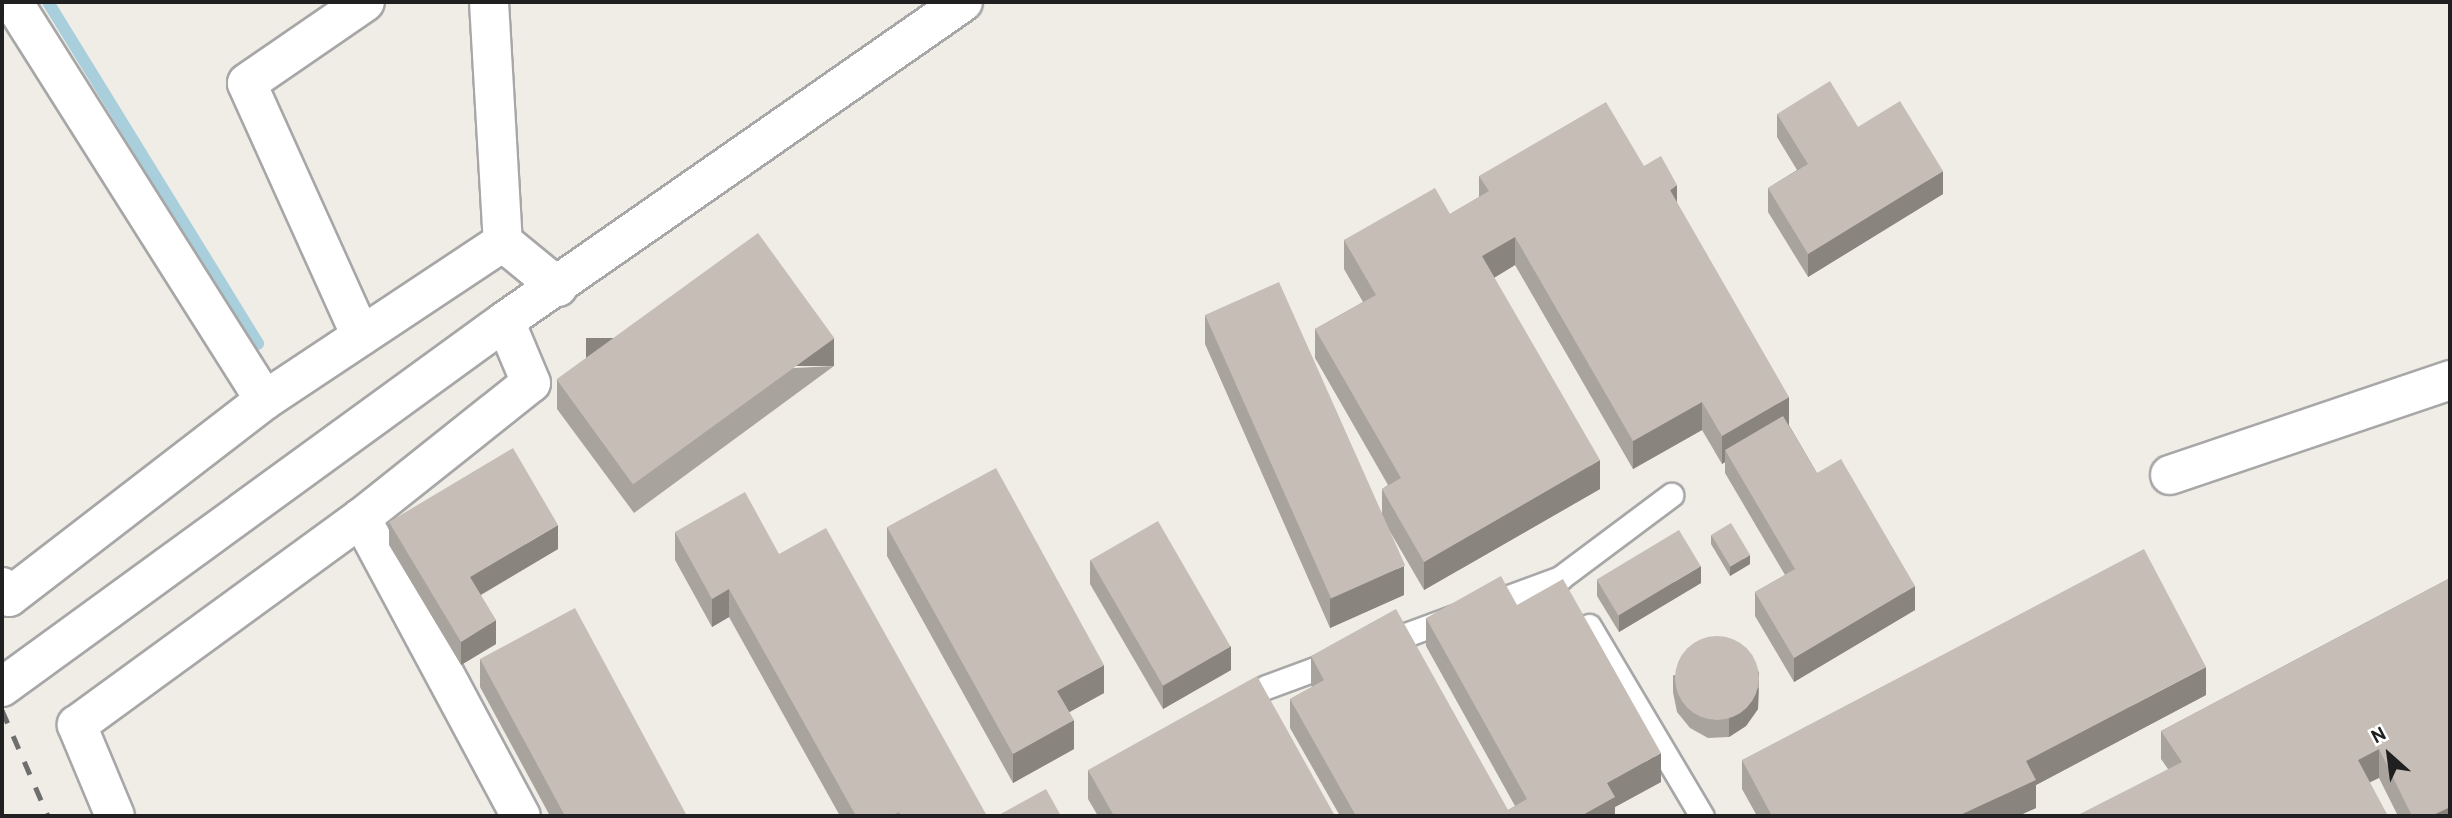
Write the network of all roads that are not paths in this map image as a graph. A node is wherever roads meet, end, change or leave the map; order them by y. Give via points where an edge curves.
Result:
1 (365, 2) edge
2 (489, 2) edge
3 (963, 2) edge
4 (16, 14) edge
5 (503, 242) junction
6 (558, 287) junction
7 (505, 321) junction
8 (361, 335) junction
9 (2450, 380) edge
10 (265, 400) junction
11 (2170, 475) dead end
12 (1671, 495) dead end
13 (361, 518) junction
14 (1560, 578) junction
15 (2, 587) edge
16 (2, 687) edge
17 (1266, 687) edge
18 (115, 816) edge
19 (521, 816) edge
20 (1702, 816) edge

1 - 8 street via 247,83
2 - 5 street
3 - 6 street
4 - 10 street
5 - 6 street
5 - 8 street
6 - 7 street
7 - 13 street via 531,383
7 - 16 street
8 - 10 street
9 - 11 street
10 - 15 street via 9,597
12 - 14 lane
13 - 18 street via 77,724
13 - 19 street
14 - 17 lane
14 - 20 lane

